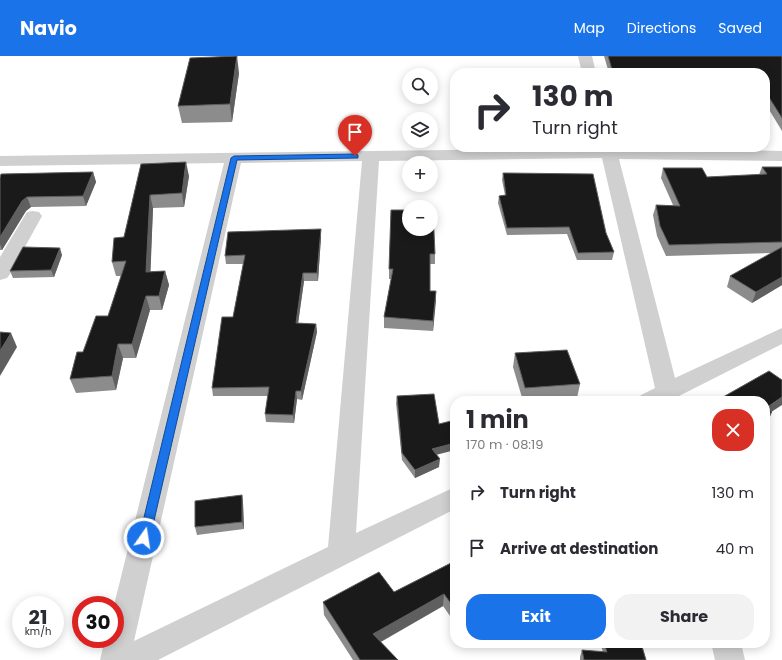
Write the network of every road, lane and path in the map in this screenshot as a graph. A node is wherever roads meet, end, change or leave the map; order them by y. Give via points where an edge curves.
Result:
1 (585, 56) edge
2 (588, 68) edge
3 (529, 152) edge
4 (609, 152) edge
5 (667, 152) edge
6 (370, 156) junction
7 (782, 156) edge
8 (234, 158) junction
9 (0, 161) edge
10 (33, 216) dead end
11 (0, 274) edge
12 (782, 335) edge
13 (662, 396) edge
14 (666, 396) edge
15 (450, 500) edge
16 (341, 554) junction
17 (727, 648) edge
18 (116, 660) edge
19 (127, 660) edge
20 (730, 660) edge

1 - 2 street
3 - 6 street
4 - 13 street
5 - 7 street
6 - 8 street
6 - 16 street
8 - 9 street
8 - 18 street
10 - 11 street
12 - 14 street
15 - 16 street
16 - 19 street
17 - 20 street

